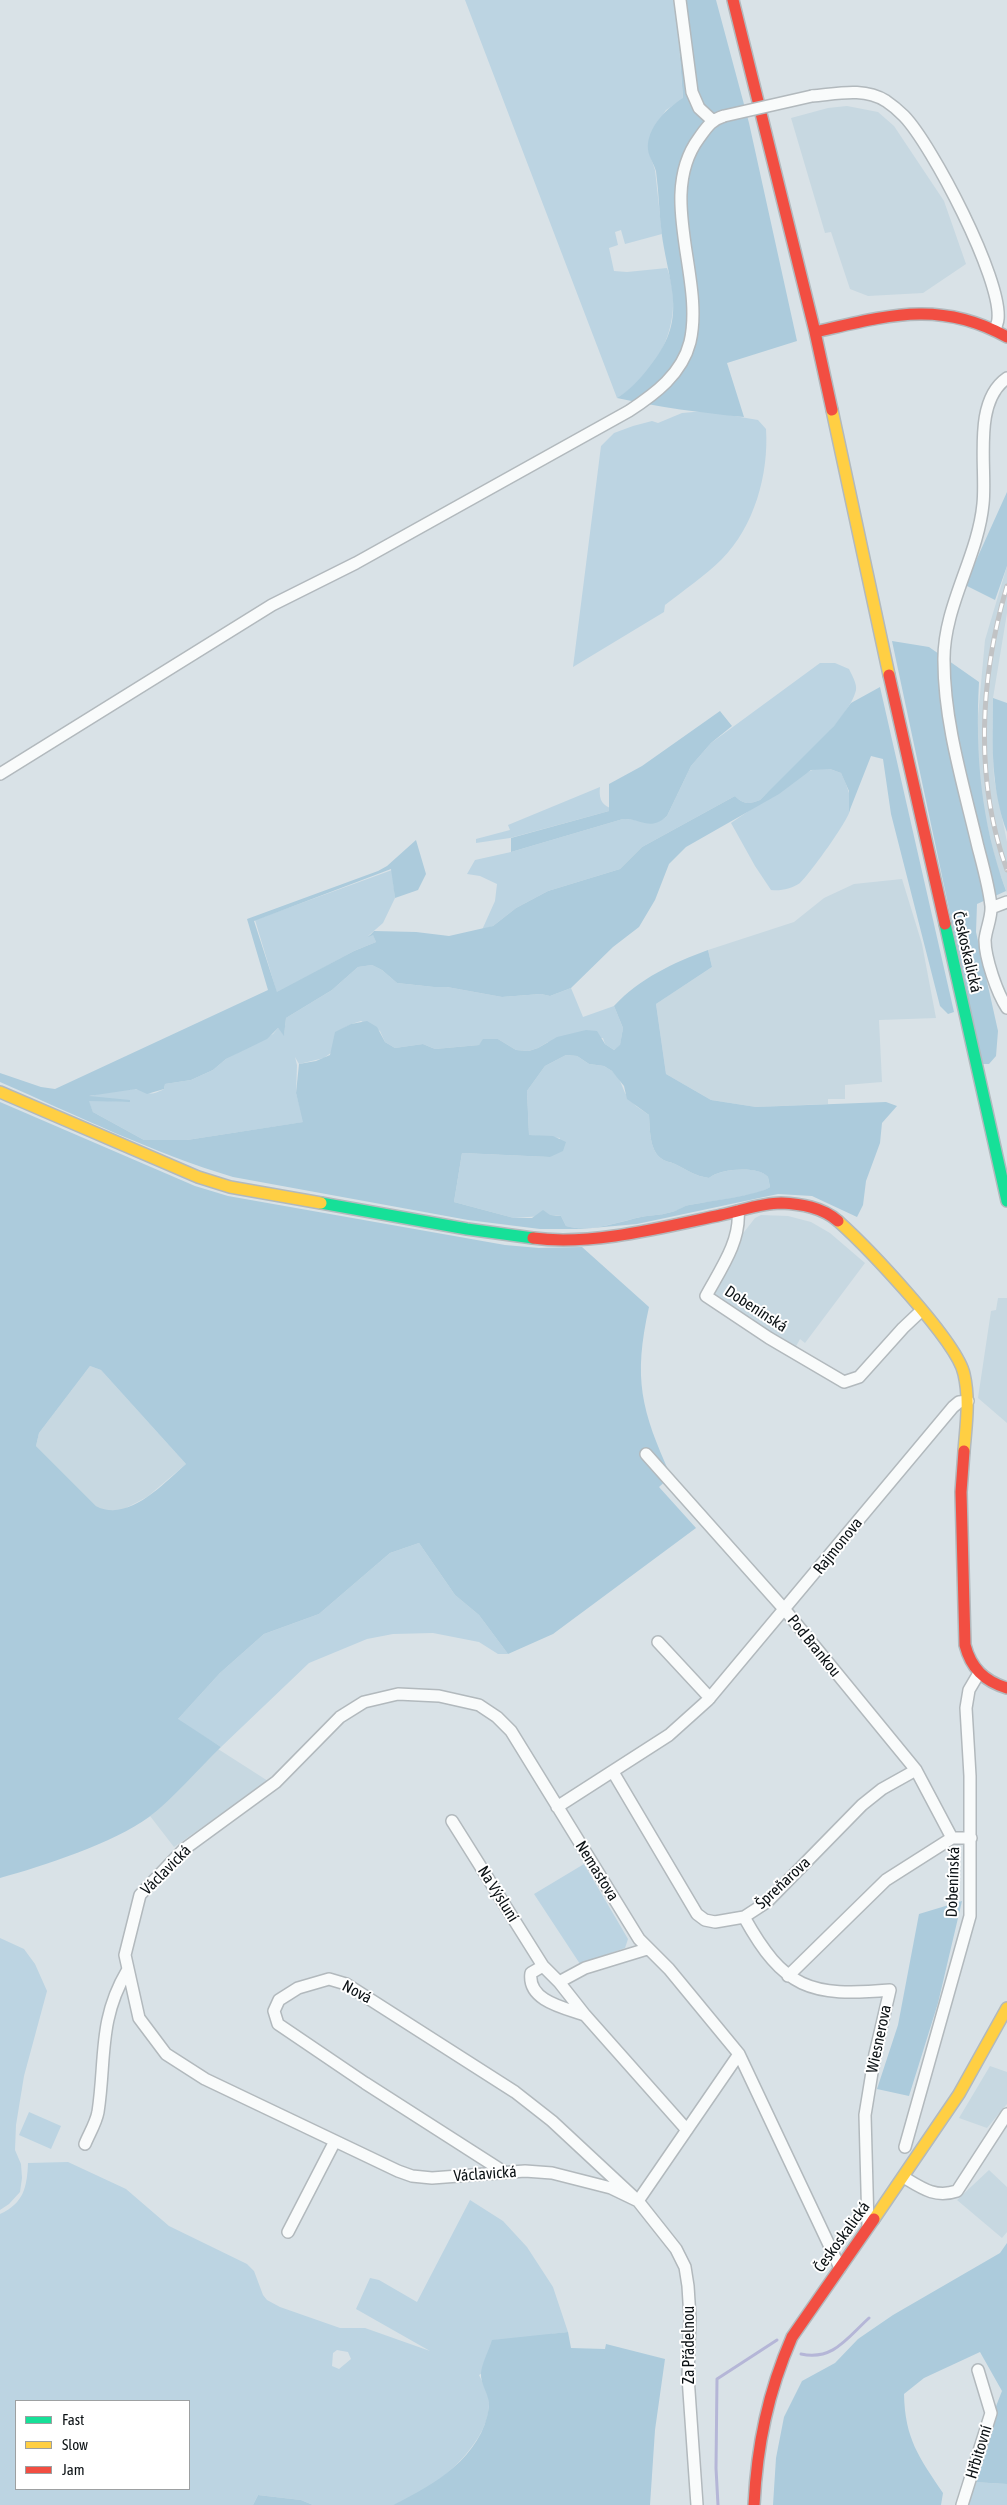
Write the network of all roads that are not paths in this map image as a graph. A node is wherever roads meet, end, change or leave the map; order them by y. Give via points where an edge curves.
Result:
1 (680, 0) edge
2 (733, 0) edge
3 (712, 120) junction
4 (995, 330) junction
5 (815, 332) junction
6 (1007, 337) edge
7 (1007, 378) edge
8 (0, 774) edge
9 (1007, 902) edge
10 (991, 908) junction
11 (1007, 1008) edge
12 (0, 1092) edge
13 (1007, 1202) edge
14 (738, 1210) junction
15 (921, 1311) junction
16 (968, 1401) junction
17 (646, 1454) dead end
18 (785, 1610) junction
19 (658, 1642) dead end
20 (979, 1673) junction
21 (1007, 1688) edge
22 (710, 1698) junction
23 (916, 1770) junction
24 (613, 1772) junction
25 (255, 1798) joint
26 (557, 1807) junction
27 (452, 1821) dead end
28 (952, 1838) junction
29 (970, 1838) junction
30 (744, 1917) junction
31 (647, 1949) junction
32 (543, 1966) junction
33 (127, 1971) junction
34 (788, 1976) junction
35 (559, 1982) junction
36 (1007, 2008) edge
37 (585, 2015) junction
38 (739, 2054) junction
39 (1007, 2114) edge
40 (686, 2130) junction
41 (334, 2143) junction
42 (85, 2144) dead end
43 (905, 2147) dead end
44 (504, 2172) junction
45 (905, 2178) junction
46 (638, 2202) junction
47 (868, 2228) junction
48 (288, 2232) dead end
49 (840, 2268) junction
50 (978, 2370) dead end
51 (697, 2505) edge
52 (754, 2505) edge
53 (962, 2505) edge

1 - 3 street via 692,92 699,108
2 - 5 main road, Českoskalická
3 - 4 street, bridge via 812,96 860,91 885,101 905,116 938,165 976,240 993,289 998,318
3 - 8 street via 694,144 681,176 684,239 694,317 690,343 680,366 658,392 365,558 272,605
4 - 5 main road via 938,313 881,318
4 - 6 main road
5 - 13 main road, Českoskalická
7 - 10 street via 992,395 986,411 981,517 946,633 944,658 954,743
9 - 10 street
10 - 11 street via 985,940 987,953 1001,999
12 - 14 main road via 189,1173 230,1186 496,1234 560,1239 638,1233
14 - 15 main road via 779,1203 821,1209 849,1229
14 - 15 street, Dobenínská via 739,1224 734,1241 706,1296 844,1382 859,1377
15 - 16 main road via 959,1361
16 - 18 street, Rajmonova via 953,1407
16 - 20 main road via 961,1492 964,1636 968,1658
17 - 18 street, Pod Brankou
18 - 22 street, Rajmonova
18 - 23 street, Pod Brankou
19 - 22 street
20 - 21 main road
20 - 29 street, Dobenínská via 969,1690 966,1708
22 - 24 street, Rajmonova via 669,1735
23 - 28 street, Pod Brankou
23 - 30 street, Špreňarova via 882,1789 862,1805 767,1902
24 - 26 street, Rajmonova
24 - 30 street, Špreňarova via 697,1914 715,1922
25 - 26 street, Nemastova via 276,1782 340,1717 364,1702 398,1694 439,1696 479,1705 497,1717 512,1731
25 - 33 street, Václavická via 183,1850 140,1895 125,1955
26 - 31 street, Nemastova
27 - 32 street, Na Výsluní
28 - 29 street
28 - 34 street via 886,1880
29 - 43 street, Dobenínská via 970,1916
30 - 34 street via 761,1947
31 - 35 street via 585,1968
31 - 38 street, Nemastova via 668,1969
32 - 35 street, Na Výsluní
32 - 37 street, Na Výsluní via 532,1973 530,1980 539,1996
33 - 41 street, Václavická via 139,2018 166,2054 205,2079
33 - 42 street, Václavická via 118,1986 104,2030 98,2114
34 - 47 street, Wiesnerova via 814,1988 849,1994 890,1990 865,2115
35 - 37 street, Na Výsluní
36 - 45 main road, Českoskalická via 978,2064
37 - 40 street, Na Výsluní
38 - 40 street
38 - 49 street, Nemastova
39 - 45 street via 957,2191 932,2194
40 - 46 street
41 - 44 street, Václavická via 412,2176 432,2178
41 - 48 street
44 - 46 street, Václavická via 552,2173 611,2188
44 - 46 street, Nová via 278,2024 274,2011 279,2000 317,1981 330,1979 346,1984 515,2092 552,2121
45 - 47 main road, Českoskalická
46 - 51 street, Za Přádelnou via 676,2249 685,2267 690,2318 688,2377
47 - 49 main road, Českoskalická
49 - 52 main road, Českoskalická via 792,2337 775,2373 759,2437
50 - 53 street, Hřbitovní via 991,2413

